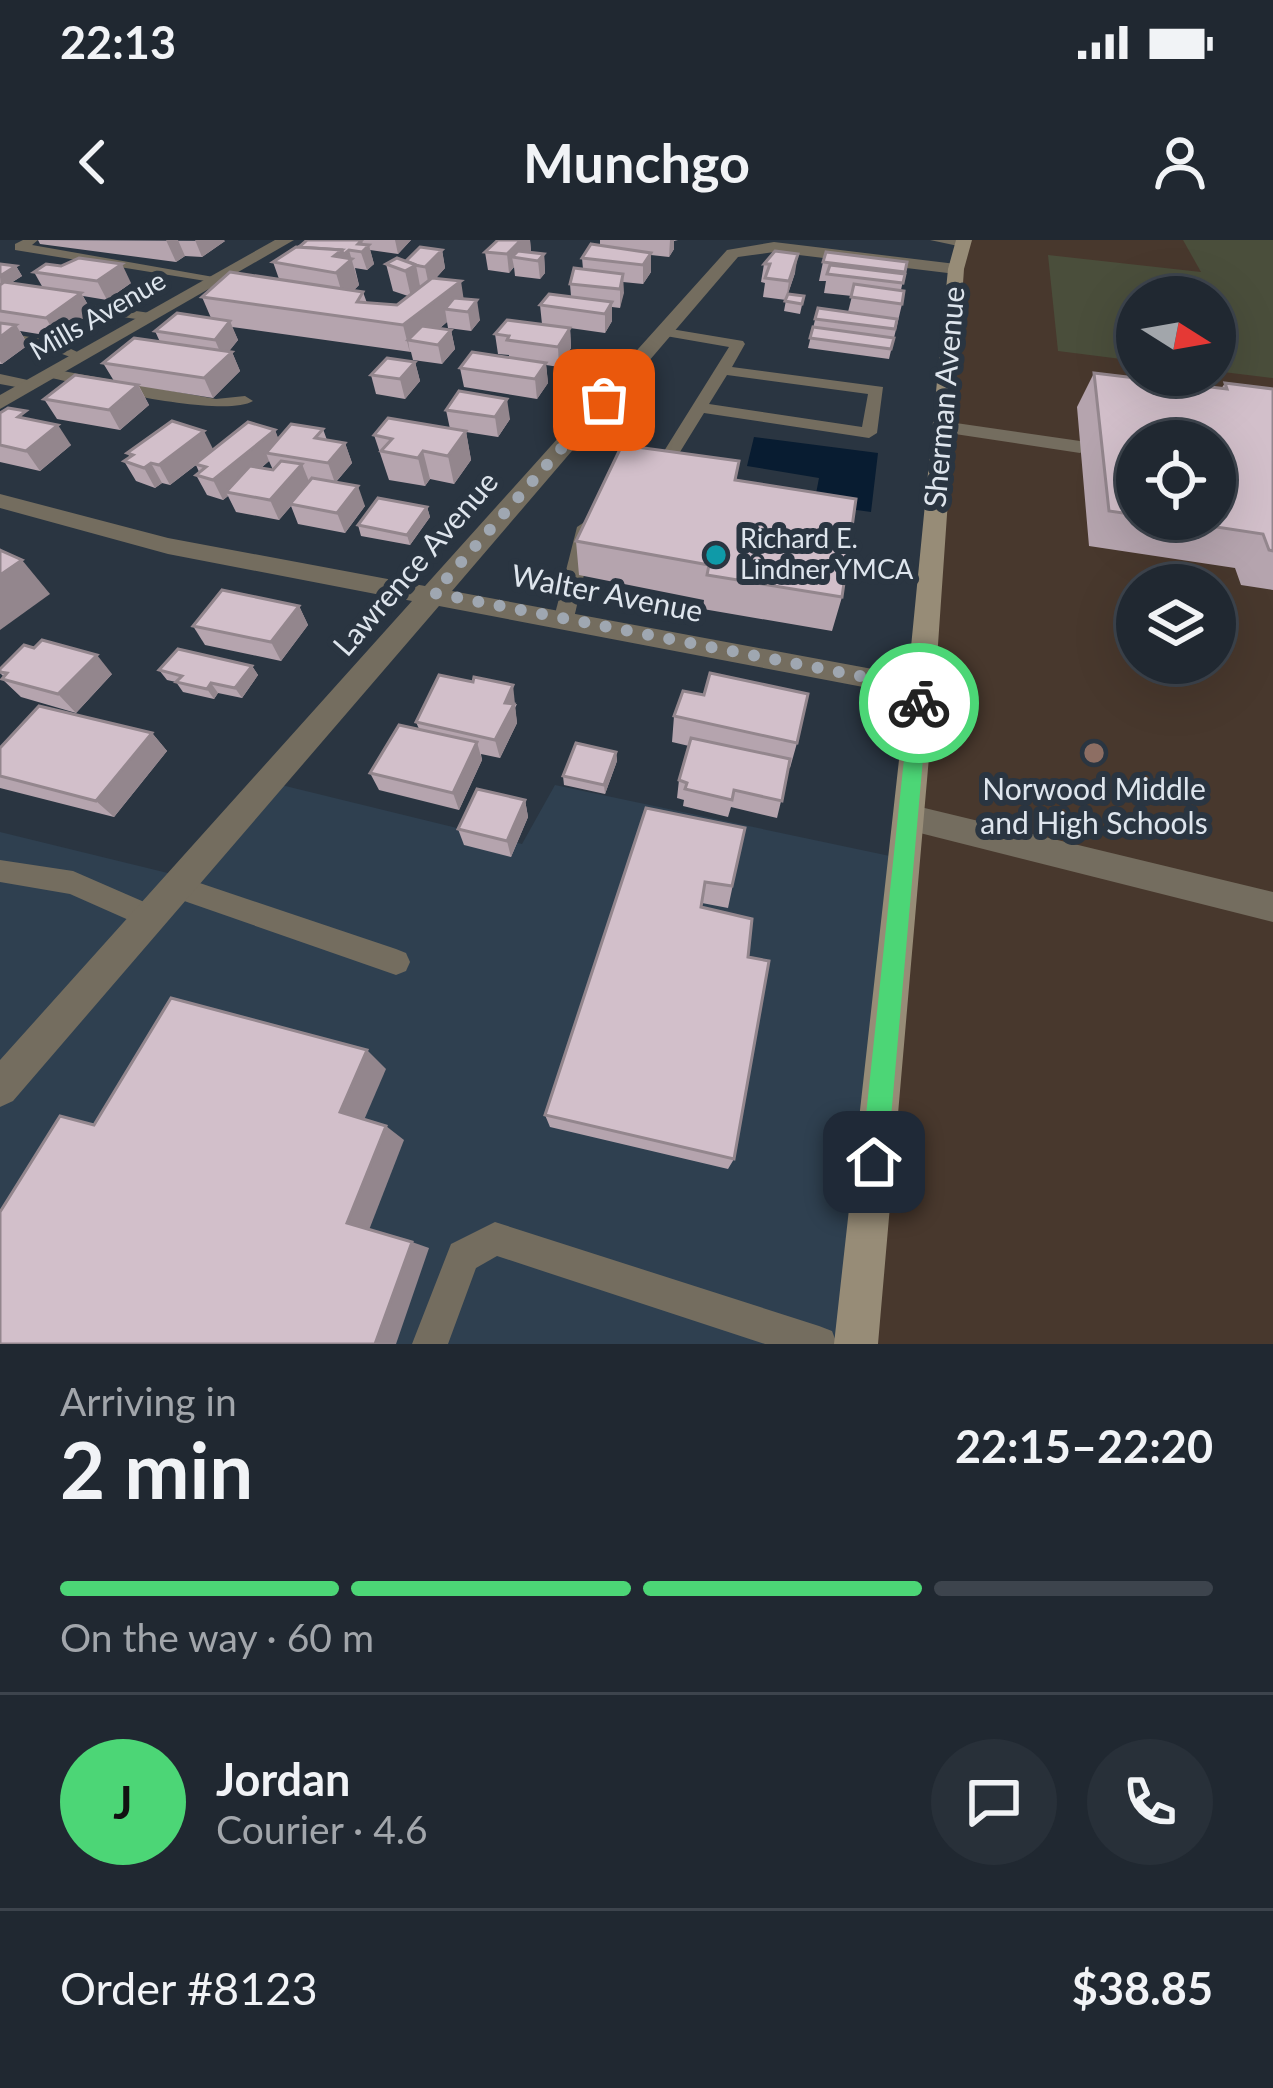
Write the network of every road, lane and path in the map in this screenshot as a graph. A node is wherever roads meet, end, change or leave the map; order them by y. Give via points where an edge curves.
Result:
1 (32, 240) edge
2 (283, 240) edge
3 (805, 245) edge
4 (955, 248) edge
5 (211, 283) junction
6 (241, 292) edge
7 (0, 303) edge
8 (150, 317) junction
9 (664, 332) junction
10 (0, 336) edge
11 (81, 357) junction
12 (723, 370) junction
13 (52, 374) junction
14 (0, 379) edge
15 (32, 386) junction
16 (245, 401) dead end
17 (0, 404) edge
18 (699, 407) junction
19 (943, 427) junction
20 (1080, 447) dead end
21 (628, 470) edge
22 (0, 500) edge
23 (594, 509) edge
24 (434, 593) junction
25 (564, 618) junction
26 (921, 688) junction
27 (908, 817) junction
28 (0, 871) edge
29 (176, 887) junction
30 (1273, 907) edge
31 (149, 917) junction
32 (396, 962) dead end
33 (0, 1088) edge
34 (430, 1344) edge
35 (819, 1344) edge
36 (856, 1344) edge

1 - 5 lane via 19,247
2 - 5 street, Mills Avenue
3 - 4 street, Lawrence Avenue
3 - 9 street, Lawrence Avenue via 734,253
4 - 19 street, Sherman Avenue
5 - 6 lane
5 - 8 street, Mills Avenue
7 - 8 lane via 19,298
8 - 11 street, Mills Avenue
9 - 12 lane via 738,344
9 - 24 street, Lawrence Avenue
10 - 11 lane
11 - 13 street, Mills Avenue
12 - 18 lane
12 - 18 lane via 877,390 868,433
13 - 15 street, Mills Avenue
13 - 16 lane via 216,404
14 - 15 lane
15 - 17 street, Mills Avenue
18 - 21 lane via 661,469
19 - 20 street
19 - 26 street, Sherman Avenue
22 - 24 street, Walter Avenue via 168,546
23 - 25 lane
24 - 25 street, Walter Avenue
24 - 29 street, Lawrence Avenue
25 - 26 street, Walter Avenue
26 - 27 street, Sherman Avenue
27 - 30 street
27 - 36 street, Sherman Avenue
28 - 31 lane via 73,884
29 - 31 street, Lawrence Avenue
29 - 32 lane
31 - 33 street, Lawrence Avenue
34 - 35 lane via 463,1256 495,1239

